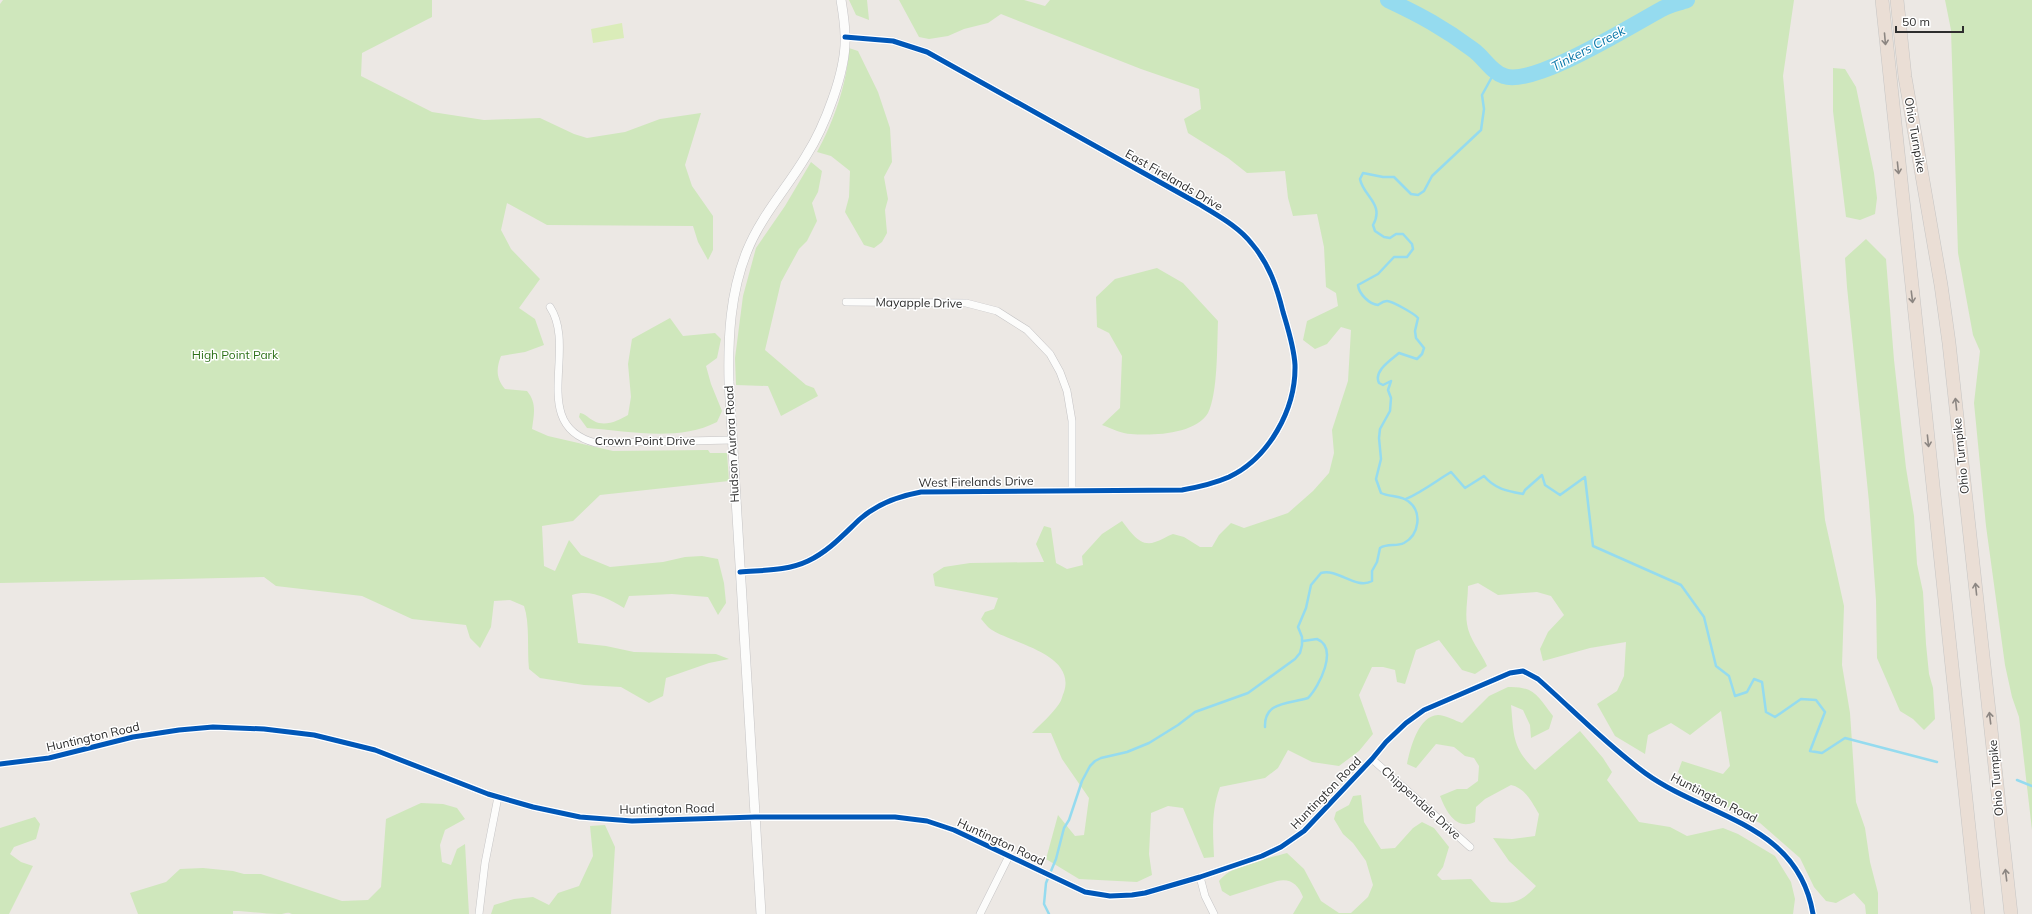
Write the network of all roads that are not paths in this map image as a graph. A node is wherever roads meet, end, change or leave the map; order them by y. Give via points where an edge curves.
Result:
1 (842, 0) edge
2 (1882, 0) edge
3 (1897, 0) edge
4 (846, 37) junction
5 (846, 302) dead end
6 (550, 307) dead end
7 (732, 440) junction
8 (1072, 490) junction
9 (1164, 490) joint
10 (740, 572) junction
11 (1372, 759) junction
12 (0, 764) edge
13 (498, 797) junction
14 (755, 817) junction
15 (1470, 847) dead end
16 (1009, 856) junction
17 (1200, 877) junction
18 (479, 914) edge
19 (761, 914) edge
20 (980, 914) edge
21 (1214, 914) edge
22 (1814, 914) edge
23 (1978, 914) edge
24 (2011, 914) edge

1 - 4 street, Hudson Aurora Road
2 -> 23 highway, Ohio Turnpike
24 -> 3 highway, Ohio Turnpike via 1949,343 1905,77
4 - 7 street, Hudson Aurora Road via 836,88 821,129 759,226 738,276 729,328
4 - 9 street, East Firelands Drive via 889,40 927,52 1226,221 1241,232 1260,255 1271,273 1292,343 1294,382 1287,410 1280,427 1265,448 1246,466 1205,486
5 - 8 street, Mayapple Drive via 966,303 997,311 1027,330 1050,354 1067,391 1072,421
6 - 7 street, Crown Point Drive via 558,322 559,409 565,424 576,435 596,443
7 - 10 street, Hudson Aurora Road
8 - 9 street, West Firelands Drive
8 - 10 street, West Firelands Drive via 937,490 910,494 893,499 869,512 836,543 808,561 779,569
10 - 14 street, Hudson Aurora Road
11 - 15 street, Chippendale Drive
11 - 17 street, Huntington Road via 1320,816 1295,838 1262,856
11 - 22 street, Huntington Road via 1406,723 1424,710 1510,672 1523,671 1530,674 1645,773 1687,798 1750,827 1771,842 1799,875
12 - 13 street, Huntington Road via 49,758 179,730 213,727 264,728 314,735 375,750
13 - 14 street, Huntington Road via 551,811 606,819
13 - 18 street via 485,863
14 - 16 street, Huntington Road via 895,817 927,821 954,830
14 - 19 street, Hudson Aurora Road
16 - 17 street, Huntington Road via 1084,892 1110,896 1145,893
16 - 20 street
17 - 21 street via 1205,896

